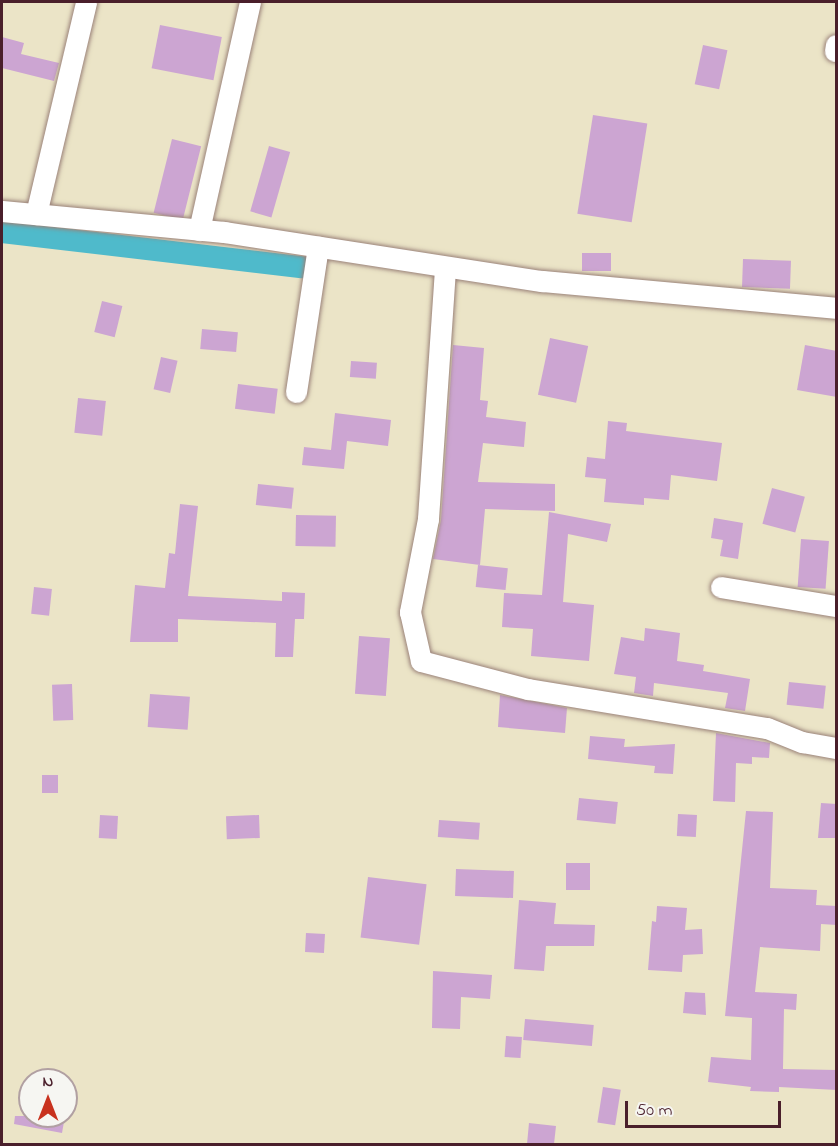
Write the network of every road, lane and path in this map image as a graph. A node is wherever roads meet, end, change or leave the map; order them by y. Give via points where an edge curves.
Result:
1 (86, 2) edge
2 (250, 2) edge
3 (2, 211) edge
4 (36, 214) junction
5 (200, 230) junction
6 (318, 248) junction
7 (445, 269) junction
8 (837, 308) edge
9 (296, 392) dead end
10 (721, 587) dead end
11 (837, 606) edge
12 (837, 748) edge

1 - 4 street
2 - 5 street
3 - 4 street
4 - 5 street
5 - 6 street
6 - 7 street
6 - 9 street
7 - 8 street
7 - 12 street via 428,519 410,612 421,661 528,689 767,728 802,742
10 - 11 street

